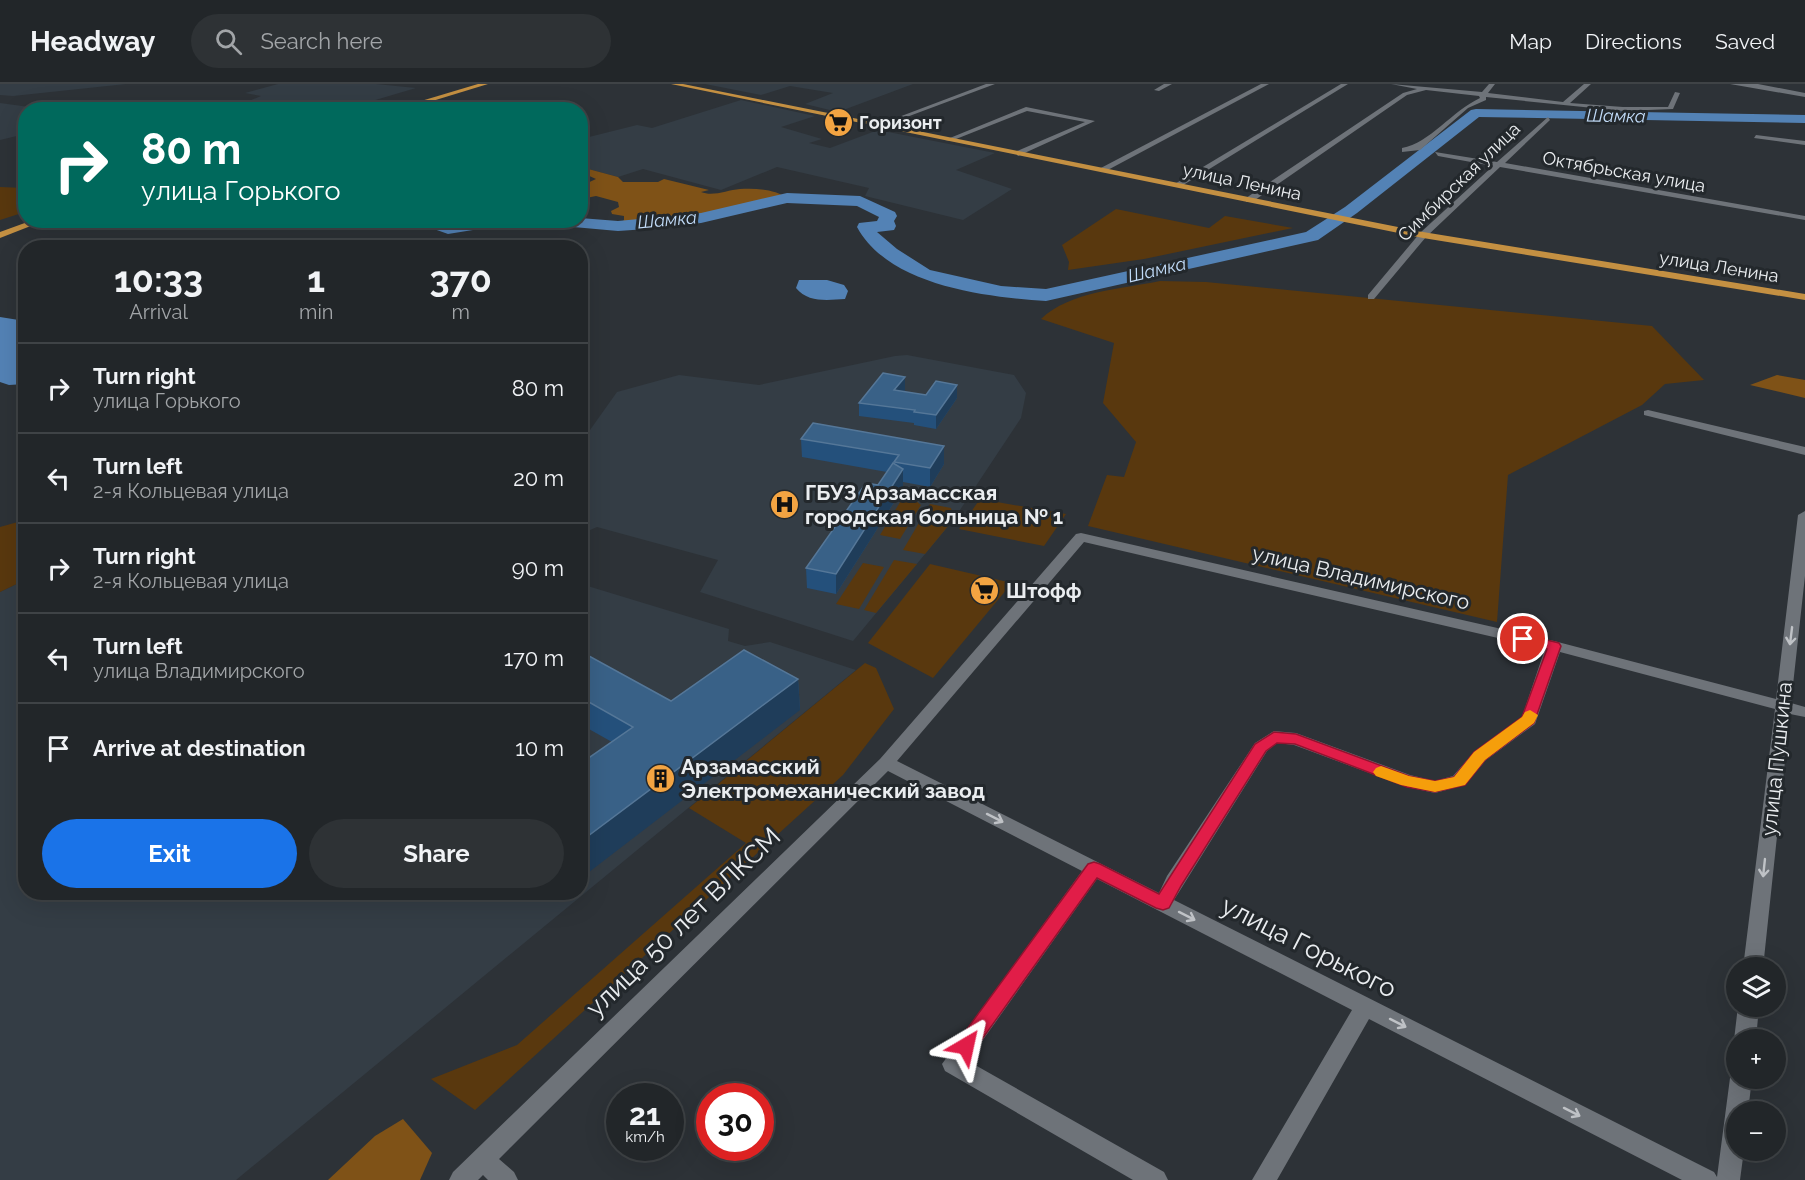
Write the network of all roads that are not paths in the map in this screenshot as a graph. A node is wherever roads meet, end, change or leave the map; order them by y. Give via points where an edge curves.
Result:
1 (485, 84) edge
2 (674, 84) edge
3 (992, 84) edge
4 (1169, 84) edge
5 (1266, 84) edge
6 (1345, 84) edge
7 (1394, 84) edge
8 (1492, 84) edge
9 (1588, 84) edge
10 (1733, 84) edge
11 (1751, 84) edge
12 (1419, 87) edge
13 (1762, 87) junction
14 (1157, 90) dead end
15 (1677, 93) dead end
16 (1805, 95) edge
17 (1482, 96) junction
18 (422, 102) edge
19 (1564, 105) junction
20 (1548, 119) dead end
21 (878, 126) junction
22 (1756, 136) dead end
23 (949, 140) junction
24 (1805, 143) edge
25 (1412, 150) dead end
26 (1018, 154) junction
27 (1438, 154) dead end
28 (1497, 165) junction
29 (1101, 170) junction
30 (1177, 185) junction
31 (1249, 200) junction
32 (1805, 218) edge
33 (20, 228) edge
34 (0, 235) edge
35 (1423, 235) junction
36 (1371, 297) dead end
37 (1805, 297) edge
38 (1648, 413) dead end
39 (1805, 451) edge
40 (1805, 515) edge
41 (1081, 537) joint
42 (1554, 646) junction
43 (1783, 706) junction
44 (1805, 712) edge
45 (886, 763) junction
46 (1094, 869) junction
47 (1163, 903) junction
48 (1754, 957) edge
49 (1365, 1007) junction
50 (483, 1160) junction
51 (1731, 1161) edge
52 (461, 1180) edge
53 (506, 1180) edge
54 (1156, 1180) edge
55 (1264, 1180) edge
56 (1706, 1180) edge
57 (1728, 1180) edge

1 - 18 main road
2 - 21 main road, улица Ленина
3 - 21 street
4 - 14 street
5 - 29 street
6 - 30 street
7 - 12 street
8 - 17 street
9 - 19 street
10 - 13 street
11 - 13 street
12 - 17 street
12 - 31 street
13 - 16 street
15 - 19 street via 1671,108 1666,109
17 - 19 street
17 - 25 street via 1484,99 1466,107
20 - 28 street, Симбирская улица
21 - 23 main road, улица Ленина
22 - 24 street
23 - 26 main road, улица Ленина
23 - 26 street via 1026,109 1092,121
26 - 29 main road, улица Ленина
27 - 28 street, Октябрьская улица
28 - 32 street, Октябрьская улица
28 - 35 street, Симбирская улица
29 - 30 main road, улица Ленина
30 - 31 main road, улица Ленина
31 - 35 main road, улица Ленина
33 - 34 main road
35 - 36 street, Симбирская улица
35 - 37 main road, улица Ленина
38 - 39 street
40 -> 43 street, улица Пушкина
41 - 42 street, улица Владимирского
41 - 45 street, улица 50 лет ВЛКСМ
42 - 43 street, улица Владимирского
42 - 47 street via 1528,720 1480,756 1459,781 1435,787 1407,781 1296,739 1274,737 1261,747
43 - 44 street, улица Владимирского
43 -> 48 street, улица Пушкина
45 -> 46 street, улица Горького
45 - 50 street, улица 50 лет ВЛКСМ
46 - 47 street, улица Горького
46 - 54 street via 953,1064
47 -> 49 street, улица Горького
49 - 55 street
49 -> 56 street, улица Горького
50 - 52 street, улица 50 лет ВЛКСМ
50 - 53 street
51 - 57 street

